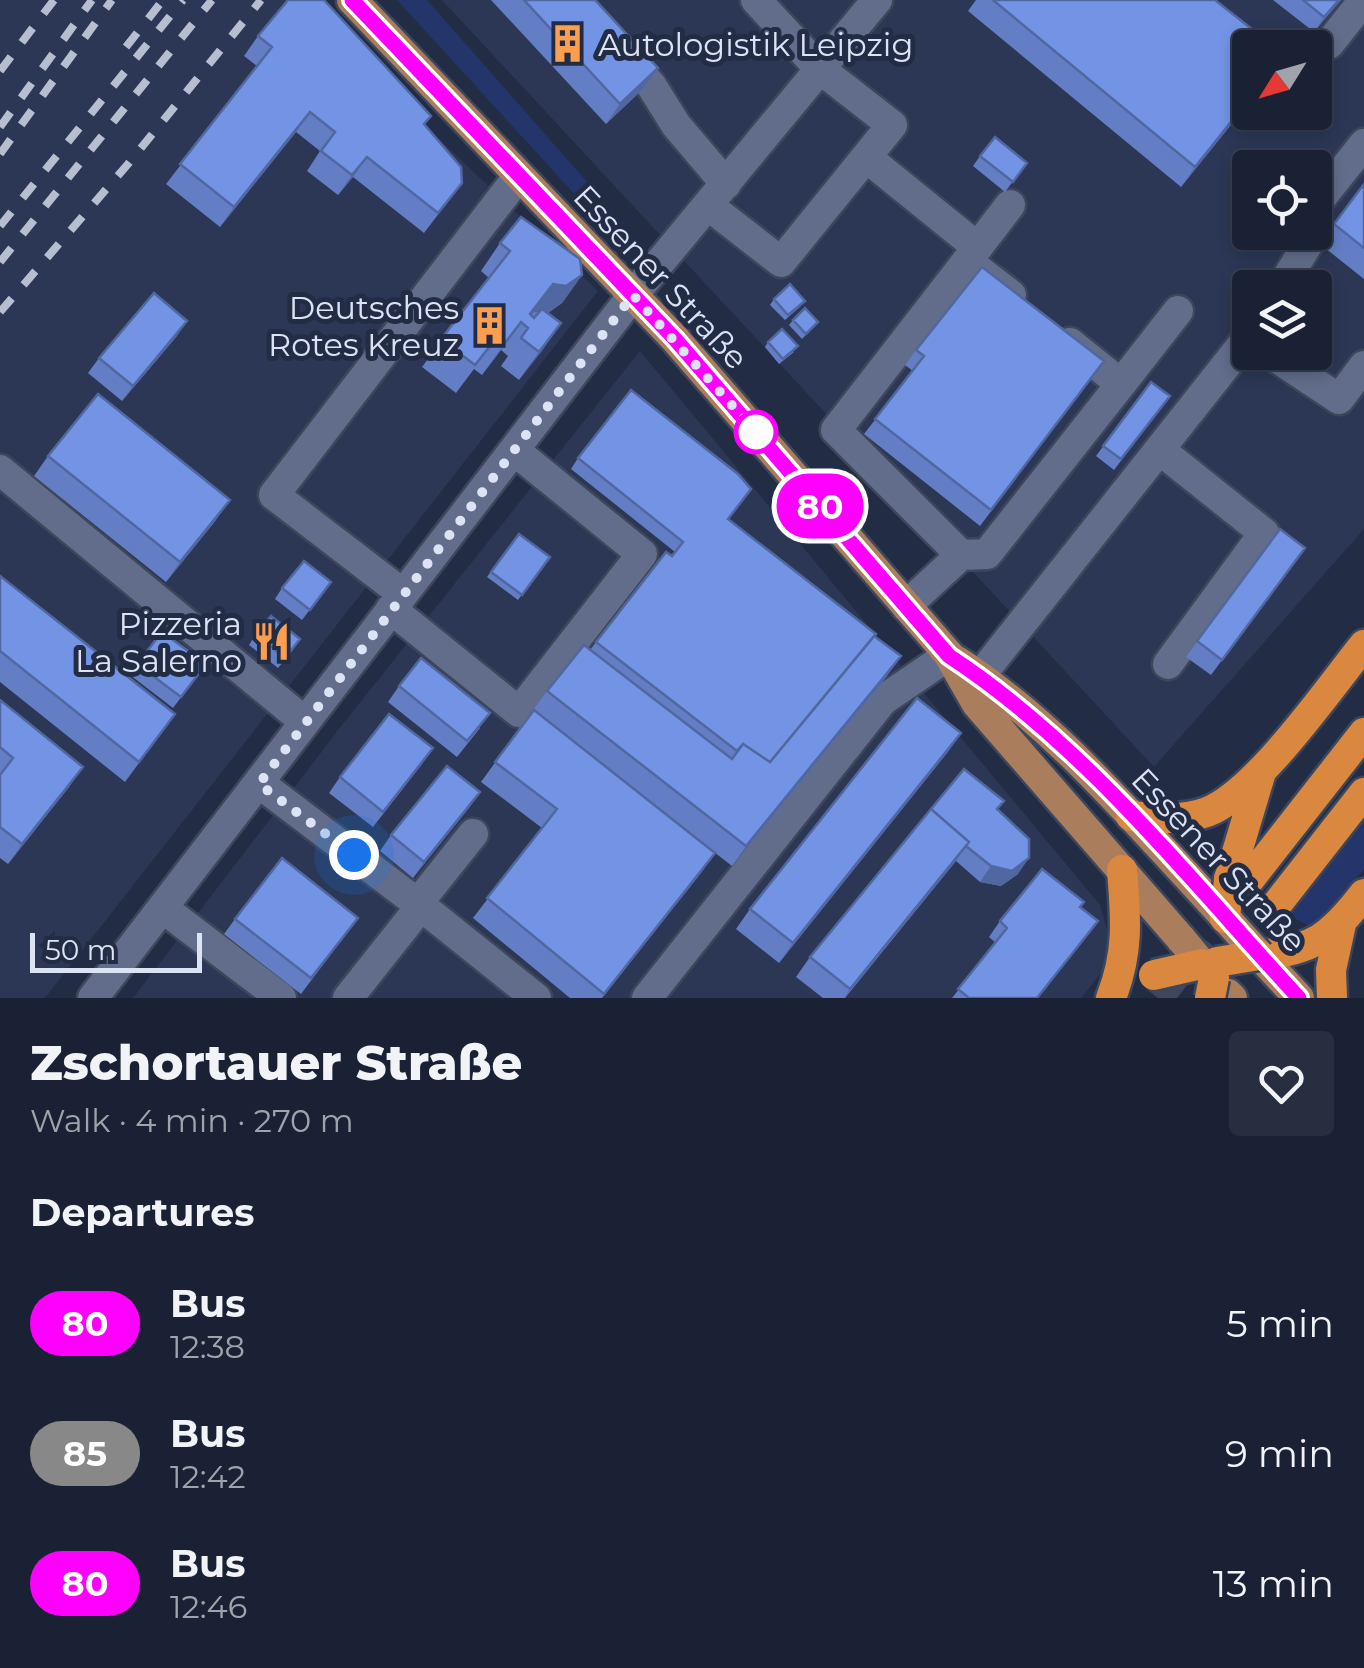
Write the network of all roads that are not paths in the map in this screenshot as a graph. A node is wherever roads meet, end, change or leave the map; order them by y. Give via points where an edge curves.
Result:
1 (352, 0) edge
2 (574, 0) edge
3 (756, 0) edge
4 (876, 0) edge
5 (1364, 0) edge
6 (1332, 40) edge
7 (820, 69) junction
8 (1364, 144) edge
9 (866, 156) junction
10 (518, 177) junction
11 (1332, 184) edge
12 (718, 195) junction
13 (1010, 205) dead end
14 (972, 254) junction
15 (633, 295) junction
16 (1178, 311) dead end
17 (1364, 366) edge
18 (1232, 368) edge
19 (1303, 370) edge
20 (1121, 384) junction
21 (1351, 395) edge
22 (1160, 450) junction
23 (514, 451) junction
24 (0, 470) edge
25 (961, 555) junction
26 (397, 602) junction
27 (906, 606) junction
28 (1364, 645) edge
29 (949, 656) junction
30 (1168, 664) dead end
31 (980, 676) junction
32 (306, 722) junction
33 (1364, 733) edge
34 (1261, 772) junction
35 (259, 784) junction
36 (1364, 793) edge
37 (1130, 816) junction
38 (473, 834) dead end
39 (1122, 870) junction
40 (1364, 894) edge
41 (1228, 895) junction
42 (419, 904) junction
43 (1274, 908) dead end
44 (164, 909) junction
45 (1341, 924) junction
46 (1259, 955) junction
47 (1217, 982) edge
48 (94, 998) edge
49 (281, 998) edge
50 (348, 998) edge
51 (536, 998) edge
52 (647, 998) edge
53 (1113, 998) edge
54 (1299, 998) edge
55 (1332, 998) edge

1 - 10 main road, Essener Straße
2 - 12 street via 651,85
3 - 7 street
4 - 7 street
5 - 6 street
7 - 9 street via 892,125
7 - 12 street
8 - 11 street
9 - 12 street via 781,262
9 - 14 street
10 - 15 main road, Essener Straße
10 - 26 street via 274,495
12 - 15 street
13 - 14 street
14 - 20 street
14 - 25 street via 836,430
15 - 23 street
15 - 27 main road, Essener Straße
16 - 20 street
17 - 21 street
18 - 22 street
19 - 21 street
20 - 25 street via 987,554
22 - 30 street via 1264,533
22 - 31 street
23 - 26 street
23 - 26 street via 642,554 530,723
24 - 32 street
25 - 27 street
26 - 32 street
27 - 29 main road, Essener Straße
28 - 34 highway
29 - 31 main road, Essener Straße
29 - 39 main road, Essener Straße via 978,704
29 - 52 street via 882,700
31 - 37 main road, Essener Straße via 1063,745
32 - 35 street
33 - 41 highway
34 - 37 highway via 1210,811 1174,819
34 - 41 highway
35 - 42 street
35 - 44 street
36 - 43 highway
37 - 41 main road, Essener Straße
38 - 42 street
39 - 47 main road, Essener Straße, bridge
39 - 53 highway via 1128,932
40 - 45 highway
41 - 46 main road, Essener Straße, bridge
41 - 47 highway
42 - 50 street
42 - 51 street
44 - 48 street
44 - 49 street
45 - 46 highway via 1300,951
45 - 55 highway
46 - 47 highway, bridge
46 - 54 main road, Essener Straße
47 - 53 highway, bridge via 1154,975

